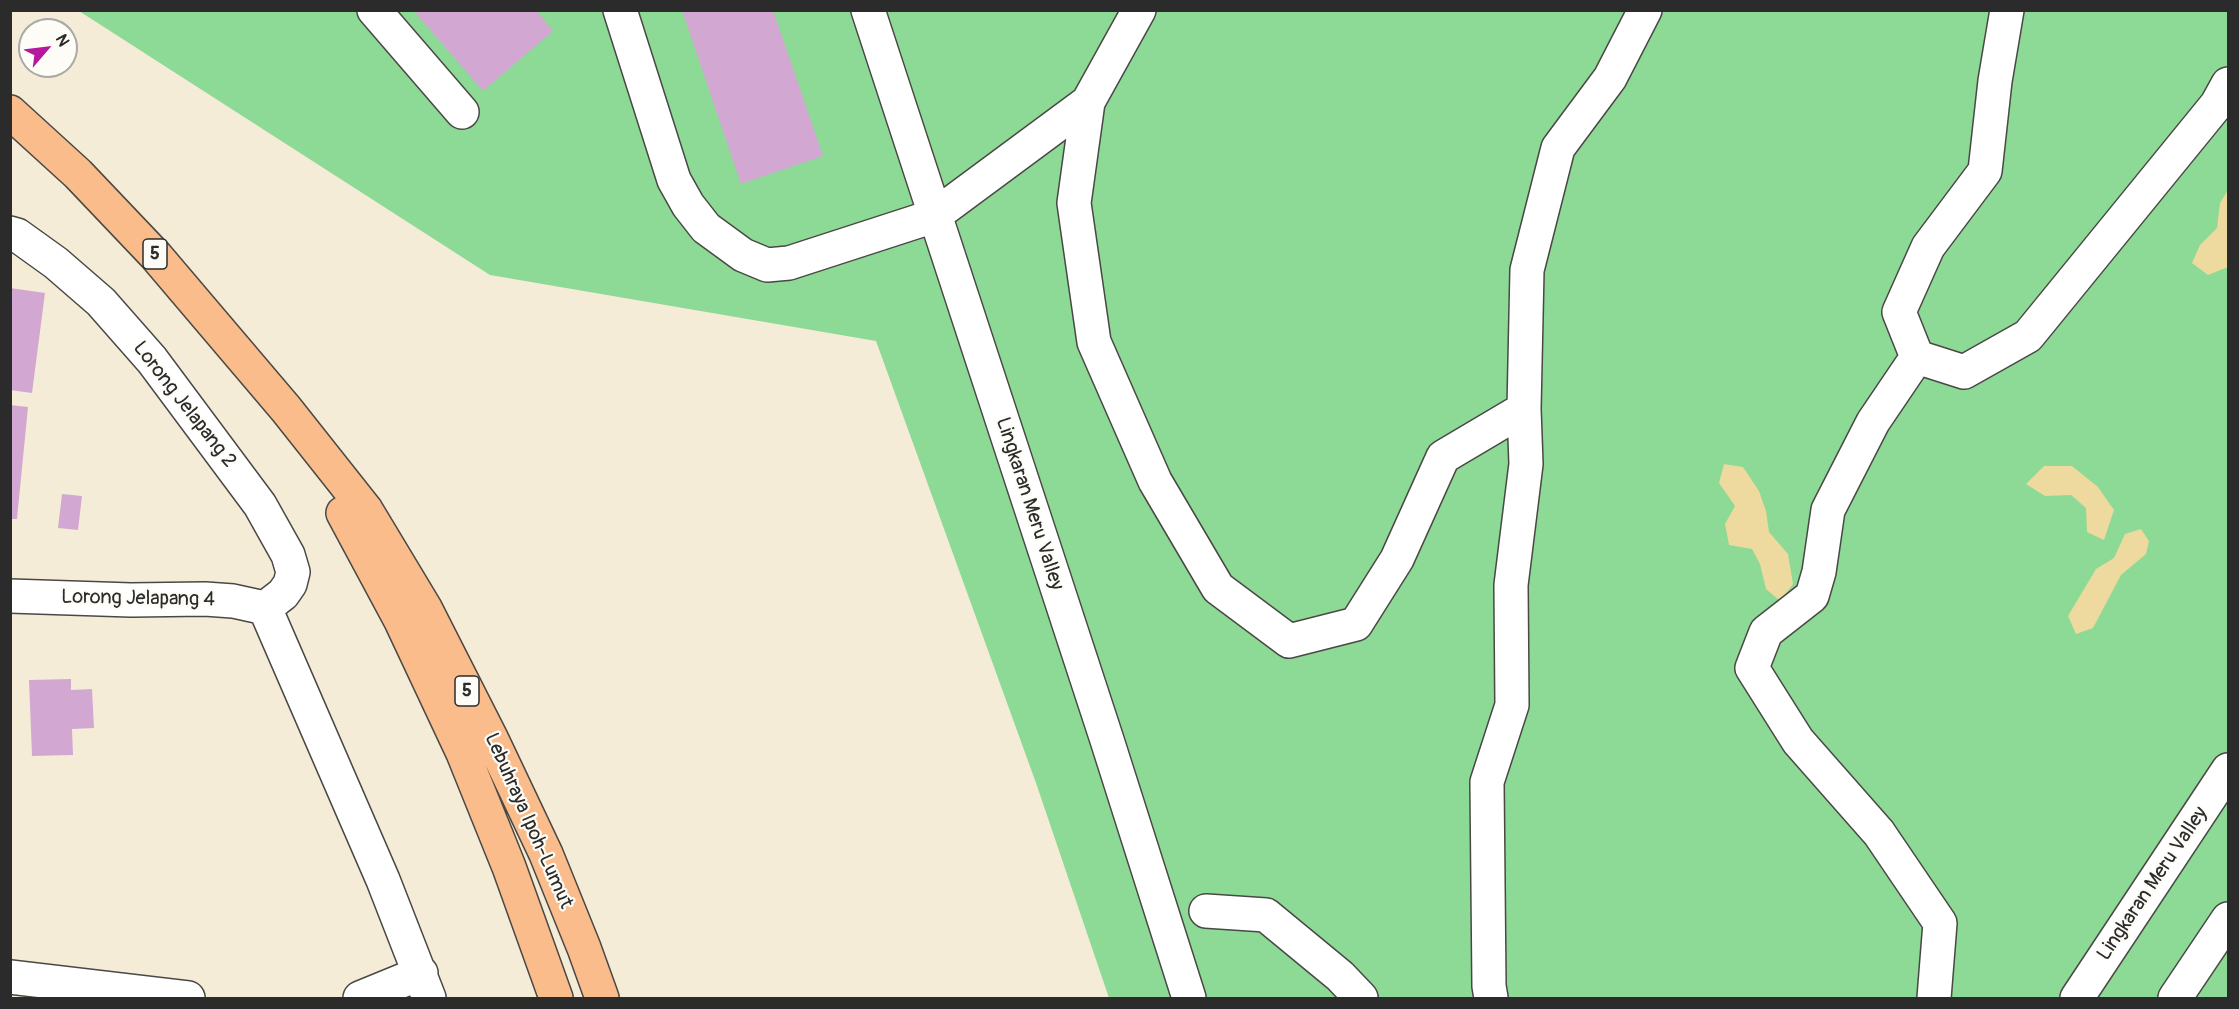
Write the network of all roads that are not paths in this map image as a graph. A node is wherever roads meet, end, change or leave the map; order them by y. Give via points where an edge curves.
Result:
1 (374, 10) edge
2 (620, 10) edge
3 (868, 10) edge
4 (1139, 10) edge
5 (1645, 10) edge
6 (2007, 10) edge
7 (2229, 84) edge
8 (1088, 102) junction
9 (10, 112) edge
10 (462, 112) dead end
11 (934, 216) junction
12 (10, 232) edge
13 (1917, 357) junction
14 (286, 409) junction
15 (1524, 409) junction
16 (10, 596) edge
17 (265, 608) junction
18 (2229, 770) edge
19 (1206, 910) dead end
20 (2229, 919) edge
21 (10, 977) edge
22 (425, 986) edge
23 (90, 993) edge
24 (188, 999) edge
25 (360, 999) edge
26 (556, 999) edge
27 (602, 999) edge
28 (1189, 999) edge
29 (1361, 999) edge
30 (1491, 999) edge
31 (1934, 999) edge
32 (2077, 999) edge
33 (2175, 999) edge

1 - 10 street
2 - 11 street via 674,180 706,228 743,255 767,265 789,263
3 - 11 street, Lingkaran Meru Valley
4 - 8 street
5 - 15 street via 1610,78 1558,148 1527,270
6 - 13 street via 1985,171 1928,247 1899,312
7 - 13 street via 2217,104 2028,336 1964,372
8 - 11 street
8 - 15 street via 1074,203 1094,342 1155,481 1218,588 1289,641 1356,624 1396,559 1443,457
9 - 14 highway, Lebuhraya Ipoh-Lumut / 5 via 78,174 156,256
11 - 28 street, Lingkaran Meru Valley
12 - 17 street, Lorong Jelapang 2 via 56,263 100,302 152,360 260,505 288,555 293,572 283,594
13 - 31 street via 1874,422 1828,510 1812,596 1766,632 1752,668 1798,741 1879,833 1940,923
14 - 26 highway, Lebuhraya Ipoh-Lumut / 5 via 401,621 463,753
14 - 27 highway, Lebuhraya Ipoh-Lumut / 5 via 366,510 425,608 546,854
15 - 30 street via 1526,464 1511,585 1512,705 1487,782
16 - 17 street, Lorong Jelapang 4 via 205,598
17 - 22 street
18 - 32 street, Lingkaran Meru Valley
19 - 29 street via 1266,915 1340,976
20 - 33 street
21 - 23 street
22 - 25 street
23 - 24 street

